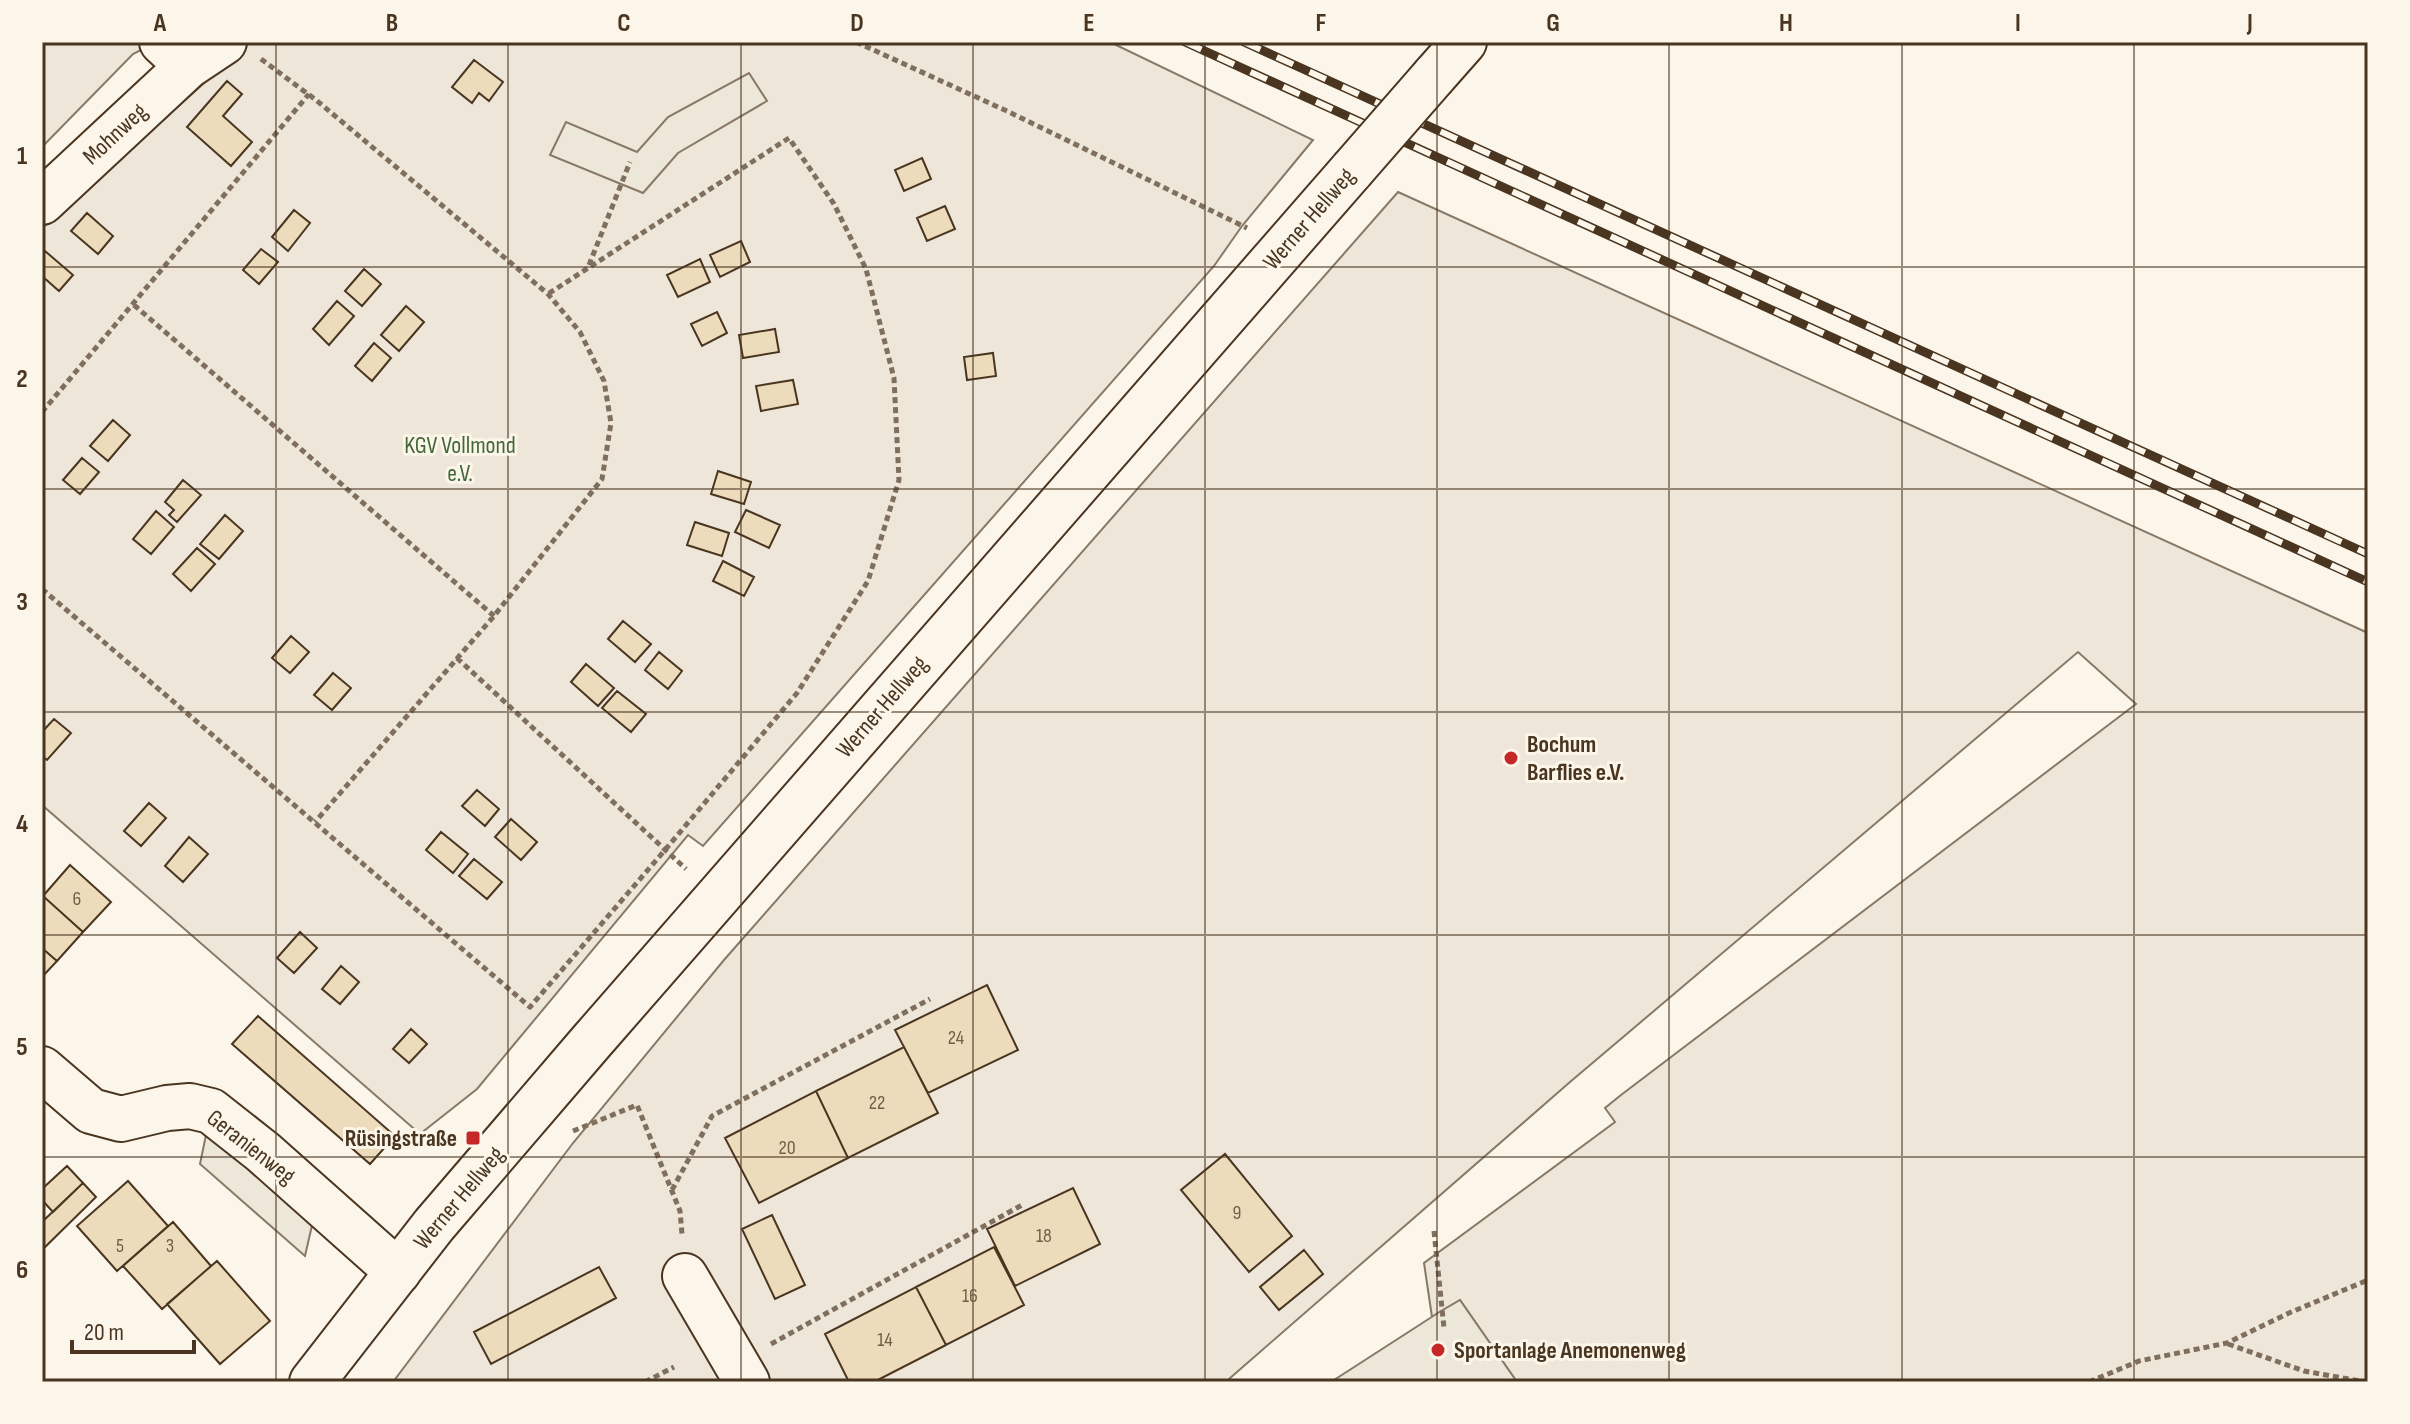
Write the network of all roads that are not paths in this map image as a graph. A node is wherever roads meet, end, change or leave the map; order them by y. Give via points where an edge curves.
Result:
1 (1464, 42) edge
2 (240, 49) edge
3 (175, 54) edge
4 (42, 202) edge
5 (42, 1069) edge
6 (398, 1272) junction
7 (685, 1276) road end
8 (742, 1372) edge
9 (312, 1382) edge

1 - 6 main road, Werner Hellweg, bridge via 718,896
2 - 3 main road, Mohnweg
3 - 4 main road, Mohnweg
5 - 6 main road, Geranienweg via 91,1111 121,1119 167,1108 211,1111
6 - 9 main road, Werner Hellweg
7 - 8 main road

